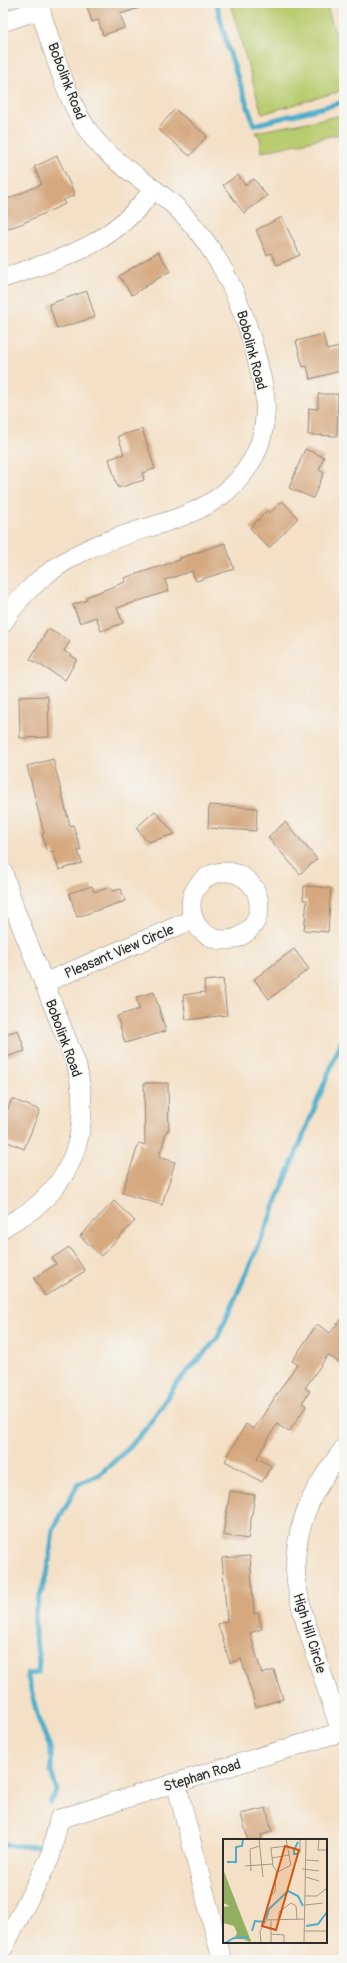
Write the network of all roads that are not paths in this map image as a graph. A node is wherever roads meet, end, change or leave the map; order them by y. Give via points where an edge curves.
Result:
1 (40, 6) edge
2 (3, 22) edge
3 (154, 189) junction
4 (3, 278) edge
5 (3, 623) edge
6 (3, 872) edge
7 (194, 919) dead end
8 (44, 983) junction
9 (3, 1228) edge
10 (344, 1448) edge
11 (342, 1731) edge
12 (176, 1783) junction
13 (3, 1948) edge
14 (222, 1960) edge

1 - 2 street
1 - 3 street, Bobolink Road via 70,97 89,132 105,151
3 - 4 street via 122,225 96,243 74,254
3 - 5 street, Bobolink Road via 175,206 216,256 244,314 263,386 264,428 258,448 248,469 218,499 200,510 89,548 64,561 25,594
6 - 8 street, Bobolink Road
7 - 8 street, Pleasant View Circle
8 - 9 street, Bobolink Road via 82,1085 81,1131 66,1171 52,1190 34,1208
10 - 11 street, High Hill Circle via 322,1480 300,1527 295,1578 299,1604
11 - 12 street, Stephan Road
12 - 13 street, Stephan Road via 59,1819 50,1858
12 - 14 street

